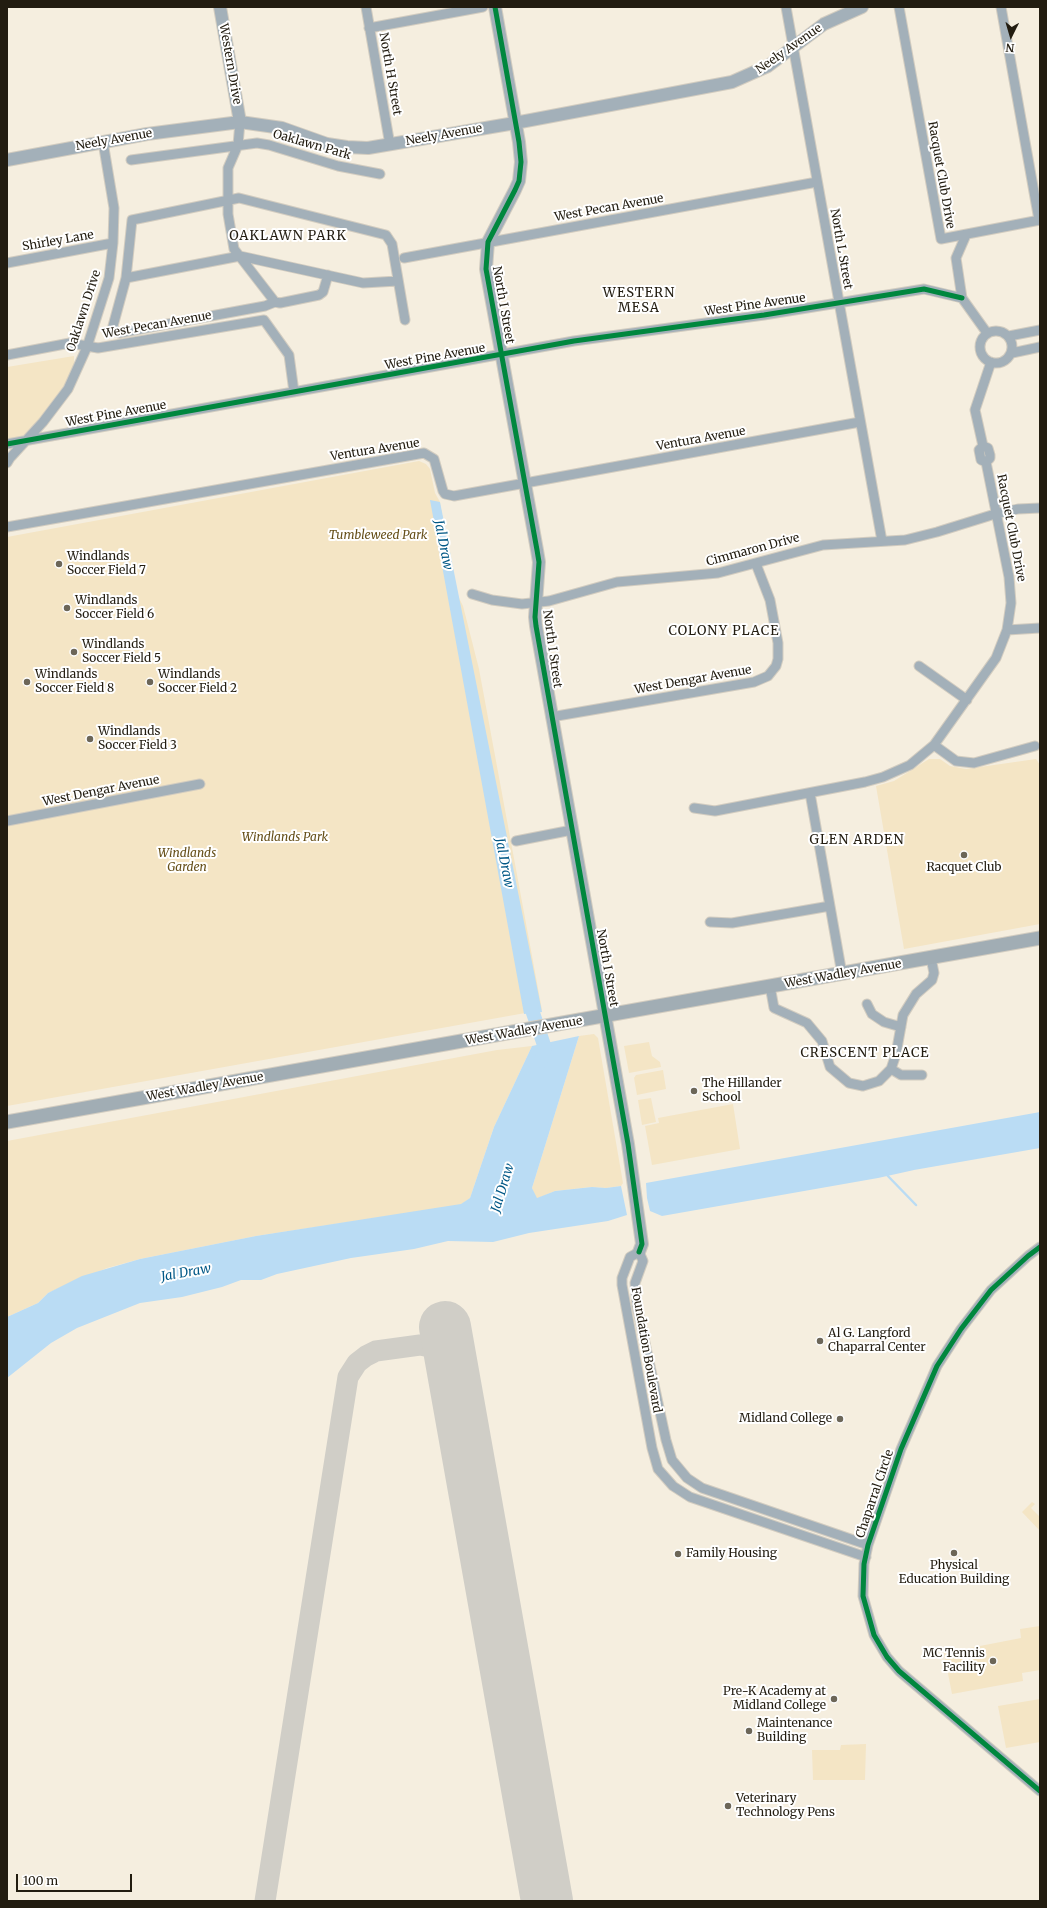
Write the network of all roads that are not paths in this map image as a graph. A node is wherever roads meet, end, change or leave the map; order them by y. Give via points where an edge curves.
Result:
1 (220, 7) edge
2 (366, 7) edge
3 (483, 7) edge
4 (495, 7) edge
5 (786, 7) edge
6 (862, 7) edge
7 (898, 7) edge
8 (1001, 7) edge
9 (370, 28) junction
10 (794, 46) junction
11 (240, 122) junction
12 (516, 123) junction
13 (103, 142) junction
14 (238, 145) junction
15 (390, 145) junction
16 (7, 160) edge
17 (131, 160) dead end
18 (380, 174) dead end
19 (817, 182) junction
20 (228, 202) junction
21 (1040, 220) edge
22 (966, 235) junction
23 (488, 242) junction
24 (113, 243) junction
25 (240, 256) junction
26 (404, 258) dead end
27 (7, 263) edge
28 (328, 275) junction
29 (126, 278) junction
30 (398, 281) junction
31 (962, 298) junction
32 (275, 302) junction
33 (838, 303) junction
34 (405, 320) dead end
35 (1040, 330) edge
36 (987, 333) junction
37 (1009, 336) junction
38 (87, 347) junction
39 (1040, 347) edge
40 (1012, 352) junction
41 (7, 355) edge
42 (502, 355) junction
43 (991, 362) junction
44 (294, 392) junction
45 (860, 422) junction
46 (26, 440) junction
47 (7, 444) edge
48 (7, 463) edge
49 (525, 483) junction
50 (1040, 508) edge
51 (995, 514) junction
52 (7, 528) edge
53 (882, 541) junction
54 (756, 564) junction
55 (472, 594) dead end
56 (536, 602) junction
57 (1040, 628) edge
58 (1007, 630) junction
59 (919, 666) dead end
60 (967, 700) junction
61 (552, 717) junction
62 (934, 745) junction
63 (1035, 746) dead end
64 (200, 784) dead end
65 (810, 793) junction
66 (694, 808) dead end
67 (7, 821) edge
68 (572, 830) junction
69 (516, 841) dead end
70 (830, 906) junction
71 (710, 922) dead end
72 (1040, 938) edge
73 (931, 958) junction
74 (842, 974) junction
75 (770, 986) junction
76 (867, 1004) dead end
77 (605, 1016) junction
78 (901, 1027) junction
79 (891, 1069) junction
80 (922, 1075) dead end
81 (7, 1122) edge
82 (1040, 1248) edge
83 (639, 1252) junction
84 (654, 1384) junction
85 (640, 1386) junction
86 (868, 1545) junction
87 (866, 1557) junction
88 (1040, 1791) edge

1 - 11 street, Western Drive
2 - 9 street, North H Street
3 - 9 street
4 - 12 street, North I Street
5 - 10 street, North L Street
6 - 10 street, Neely Avenue via 824,24
7 - 22 street, Racquet Club Drive via 941,239
8 - 21 street
9 - 15 street, North H Street
10 - 12 street, Neely Avenue via 760,70 726,84
10 - 19 street, North L Street
11 - 13 street, Neely Avenue
11 - 14 street
11 - 15 street, Neely Avenue via 282,128 327,144 368,148
12 - 15 street, Neely Avenue
12 - 23 street, North I Street via 521,162 518,181
13 - 16 street, Neely Avenue
13 - 24 street, Oaklawn Drive via 114,208
14 - 17 street, Oaklawn Park
14 - 18 street, Oaklawn Park via 269,144 338,166
14 - 20 street via 228,168
19 - 23 street, West Pecan Avenue
19 - 33 street, North L Street
20 - 25 street via 234,249
20 - 29 street via 132,220
20 - 30 street via 239,198 386,235 392,244
21 - 22 street
22 - 31 street, Racquet Club Drive via 956,258
23 - 26 street, West Pecan Avenue
23 - 42 street, North I Street via 486,269
24 - 27 street, Shirley Lane
24 - 38 street, Oaklawn Drive via 109,278
25 - 28 street
25 - 29 street
25 - 32 street
28 - 30 street via 363,284
28 - 32 street via 323,292 319,295
29 - 32 street via 113,326 115,331 120,333
30 - 34 street
31 - 33 street, West Pine Avenue via 924,289
31 - 36 street, Racquet Club Drive
33 - 42 street, West Pine Avenue via 574,341
33 - 45 street, North L Street
35 - 37 street
36 - 37 street via 996,330
36 - 43 street via 980,347 983,356
37 - 40 street
38 - 41 street, West Pecan Avenue via 70,343
38 - 44 street, West Pecan Avenue via 98,348 264,320 289,355
38 - 46 street, Oaklawn Drive via 68,389
39 - 40 street
40 - 43 street via 1001,362
42 - 44 street, West Pine Avenue
42 - 49 street, North I Street
43 - 51 street, Racquet Club Drive via 975,410 983,446 979,450 980,460 986,462
44 - 46 street, West Pine Avenue
45 - 49 street, Ventura Avenue
45 - 53 street, North L Street
46 - 47 street, West Pine Avenue
46 - 48 street, Oaklawn Drive
49 - 52 street, Ventura Avenue via 449,496 440,487 434,459 428,454 417,454
49 - 56 street, North I Street via 539,562
50 - 51 street, Cimmaron Drive
51 - 53 street, Cimmaron Drive via 921,536
51 - 58 street, Racquet Club Drive via 1011,591
53 - 54 street, Cimmaron Drive via 823,545
54 - 56 street, Cimmaron Drive via 704,575 617,582
54 - 61 street, West Dengar Avenue via 770,600 778,643 776,666 768,676 754,682
55 - 56 street, Cimmaron Drive via 505,602
56 - 61 street, North I Street via 536,626
57 - 58 street
58 - 60 street, Racquet Club Drive via 996,658
59 - 60 street
60 - 62 street, Racquet Club Drive
61 - 68 street, North I Street
62 - 63 street via 956,761 974,763
62 - 65 street, Racquet Club Drive via 920,758 898,771 866,782
64 - 67 street, West Dengar Avenue
65 - 66 street, Racquet Club Drive via 715,811
65 - 70 street
68 - 69 street
68 - 77 street, North I Street
70 - 71 street via 732,924
70 - 74 street
72 - 73 main road, West Wadley Avenue
73 - 74 main road, West Wadley Avenue
73 - 78 street via 934,973 932,980 916,994 903,1015
74 - 75 main road, West Wadley Avenue
75 - 77 main road, West Wadley Avenue
75 - 79 street via 774,1008 806,1023 822,1041 830,1067 849,1083 862,1086 879,1081
76 - 78 street via 872,1014 884,1022
77 - 81 main road, West Wadley Avenue
77 - 83 street, North I Street via 628,1144 642,1244
78 - 79 street
79 - 80 street via 901,1075
82 - 86 street, Chaparral Circle via 991,1290 943,1354 928,1383 901,1450
83 - 84 street, Foundation Boulevard via 643,1261 635,1283 637,1306
83 - 85 street, Foundation Boulevard via 630,1256 622,1285
84 - 85 street
84 - 86 street, Foundation Boulevard via 672,1460 687,1478 702,1488
85 - 87 street, Foundation Boulevard via 658,1469 673,1486 690,1497
86 - 87 street, Chaparral Circle
87 - 88 street, Chaparral Circle via 864,1596 874,1635 887,1656 916,1687

